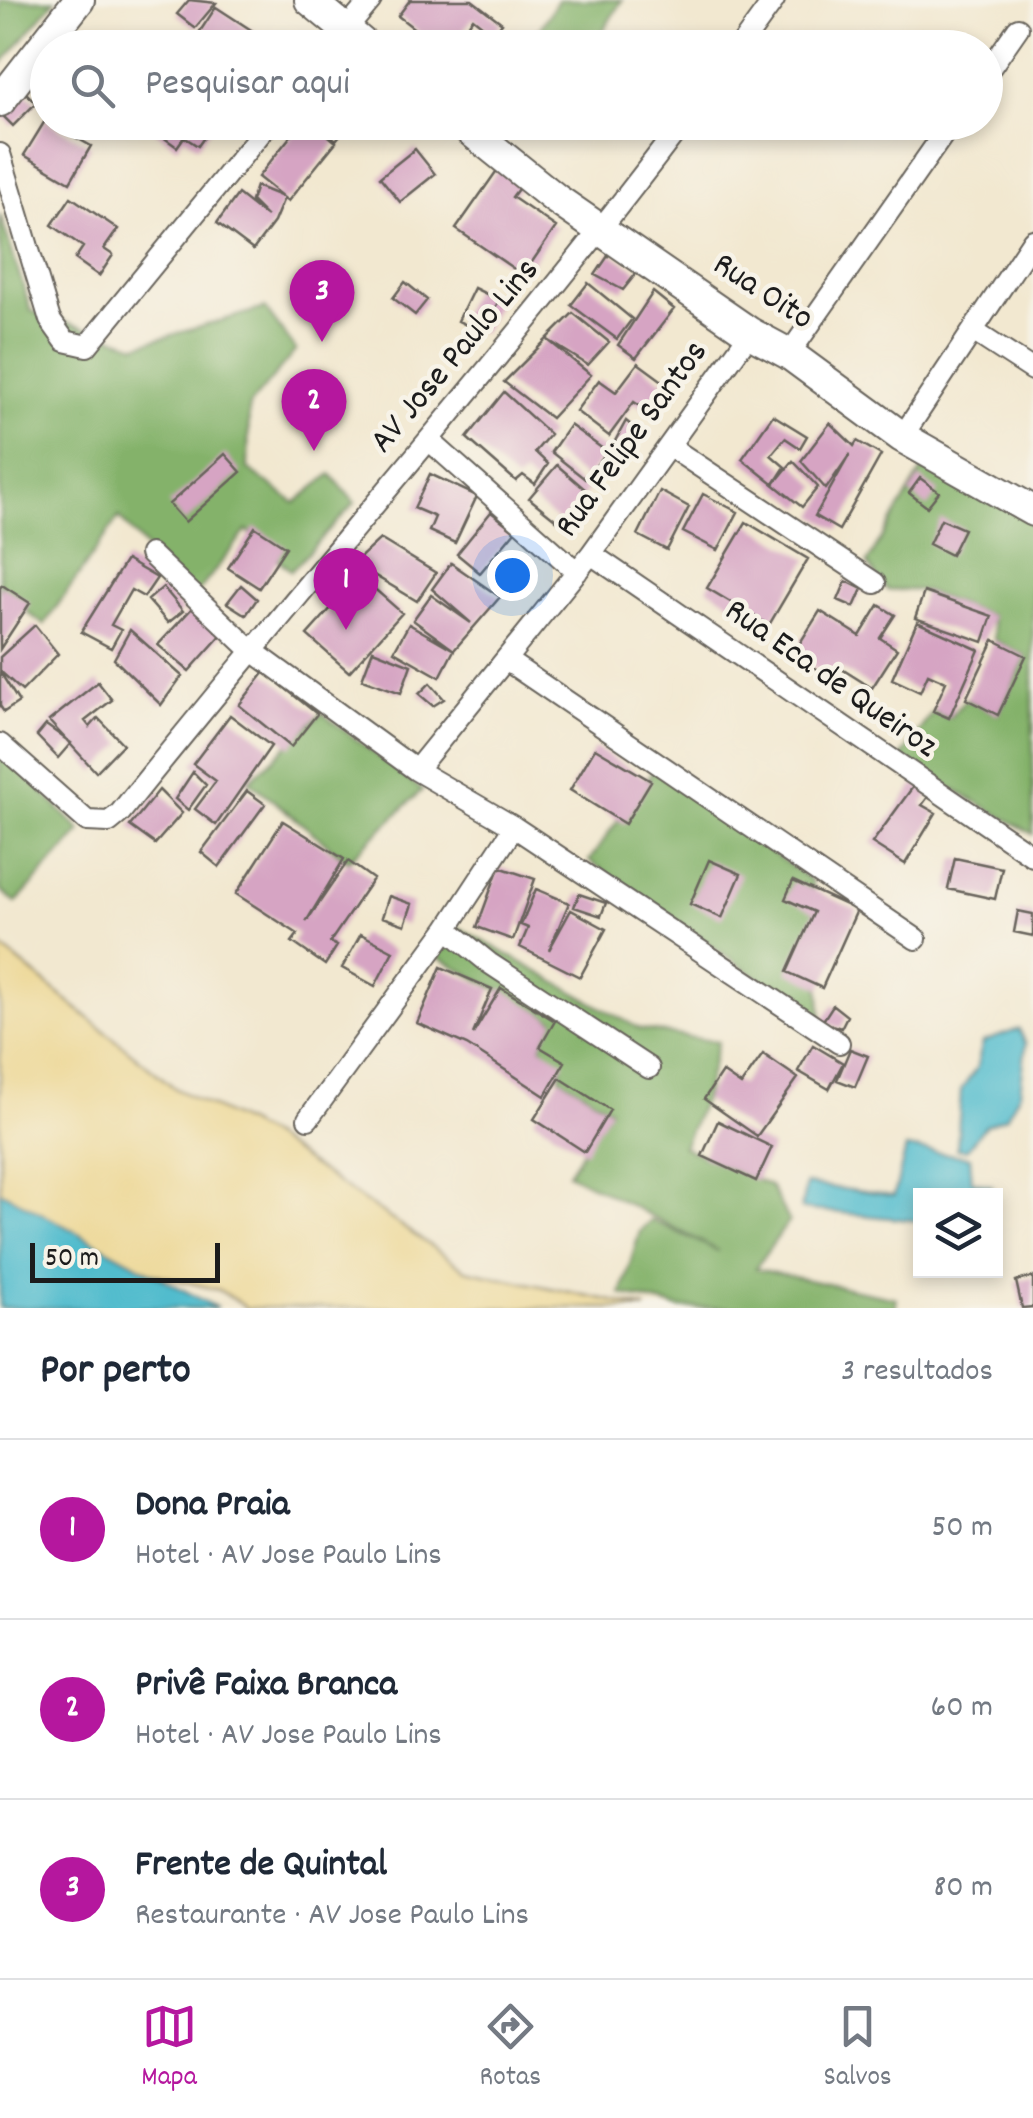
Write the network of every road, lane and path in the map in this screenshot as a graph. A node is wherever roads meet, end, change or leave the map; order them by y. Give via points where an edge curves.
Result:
1 (78, 0) edge
2 (310, 0) edge
3 (371, 0) edge
4 (774, 0) edge
5 (1018, 28) dead end
6 (55, 30) edge
7 (338, 30) edge
8 (354, 30) edge
9 (752, 30) edge
10 (1003, 50) edge
11 (30, 62) edge
12 (0, 101) edge
13 (255, 140) edge
14 (484, 140) edge
15 (670, 140) edge
16 (939, 140) edge
17 (0, 154) edge
18 (602, 230) junction
19 (1033, 240) edge
20 (972, 331) junction
21 (750, 333) junction
22 (790, 354) junction
23 (1033, 370) edge
24 (902, 437) junction
25 (430, 441) junction
26 (668, 446) junction
27 (1033, 511) edge
28 (150, 554) dead end
29 (592, 554) junction
30 (577, 572) junction
31 (876, 583) dead end
32 (250, 650) junction
33 (506, 660) junction
34 (0, 744) edge
35 (416, 770) junction
36 (514, 827) junction
37 (1033, 856) edge
38 (448, 929) junction
39 (916, 939) dead end
40 (839, 1043) dead end
41 (649, 1068) dead end
42 (308, 1118) dead end

1 - 6 main road
2 - 7 main road
3 - 8 street
4 - 9 street
5 - 10 street
11 - 12 main road
13 - 17 street via 87,346 65,340 50,320
14 - 18 main road, Rua Oito
15 - 18 street, AV Jose Paulo Lins
16 - 22 street
18 - 21 main road, Rua Oito
18 - 25 street, AV Jose Paulo Lins
19 - 20 street
20 - 23 street
20 - 24 street
21 - 22 main road, Rua Oito
21 - 26 street, Rua Felipe Santos
22 - 24 main road, Rua Oito
24 - 27 main road, Rua Oito
25 - 30 street
25 - 32 street, AV Jose Paulo Lins
26 - 29 street, Rua Felipe Santos
26 - 31 street
28 - 32 street
29 - 30 street, Rua Felipe Santos
29 - 37 street, Rua Eca de Queiroz
30 - 33 street, Rua Felipe Santos
32 - 34 street, AV Jose Paulo Lins via 109,822 87,822
32 - 35 street
33 - 35 street, Rua Felipe Santos
33 - 39 street
35 - 36 street
36 - 38 street
36 - 40 street
38 - 41 street
38 - 42 street

